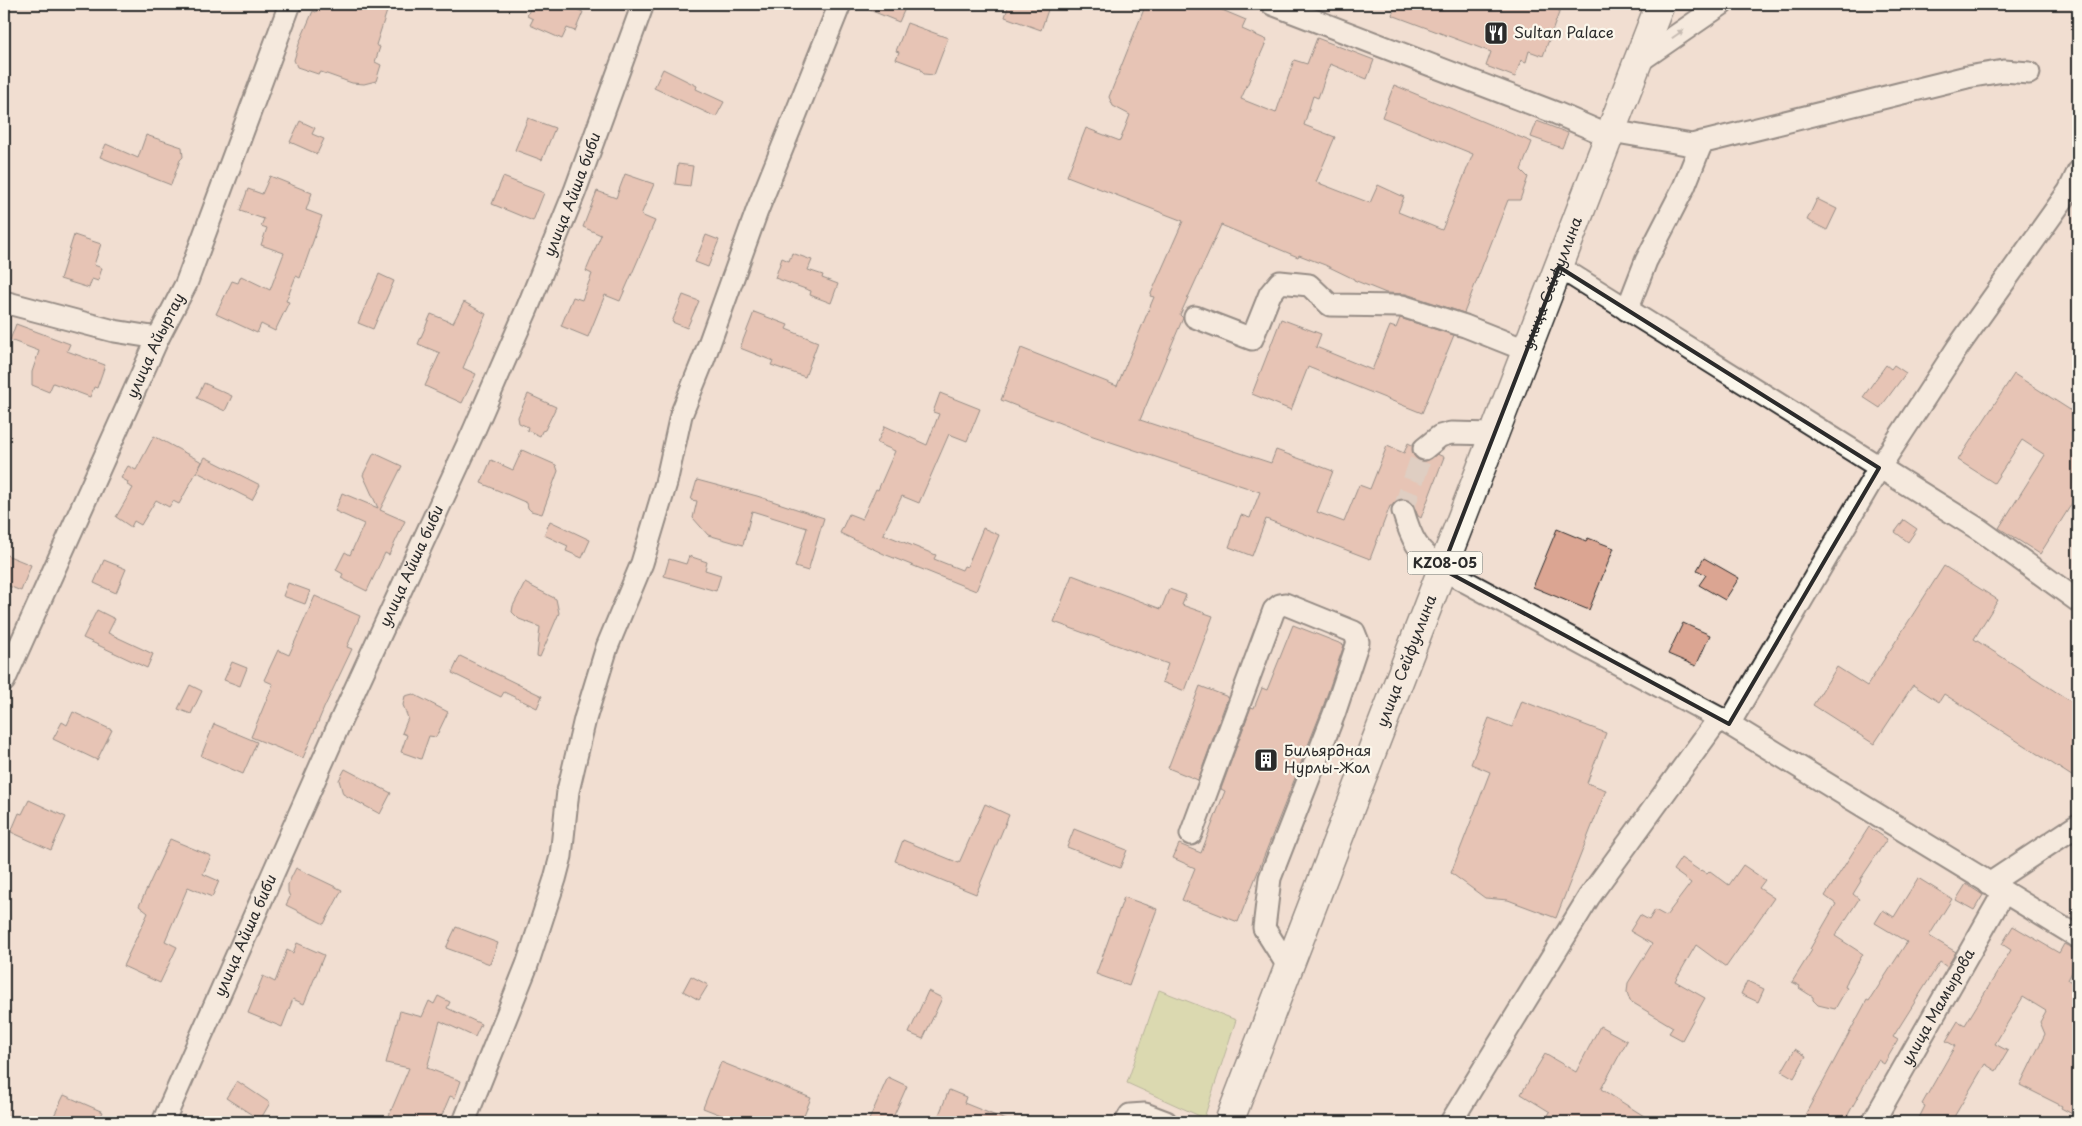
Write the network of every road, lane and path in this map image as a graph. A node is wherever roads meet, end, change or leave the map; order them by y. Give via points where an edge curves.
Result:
1 (290, 4) edge
2 (643, 4) edge
3 (840, 4) edge
4 (1272, 4) edge
5 (1660, 4) edge
6 (1722, 4) edge
7 (1638, 62) junction
8 (2029, 73) dead end
9 (1610, 134) junction
10 (1702, 142) junction
11 (2078, 172) edge
12 (1559, 267) junction
13 (4, 302) edge
14 (1627, 310) junction
15 (1195, 317) dead end
16 (158, 338) junction
17 (1528, 351) junction
18 (1495, 434) junction
19 (1424, 450) tunnel mouth
20 (1879, 468) junction
21 (1403, 511) tunnel mouth
22 (1442, 569) junction
23 (2078, 601) edge
24 (4, 681) edge
25 (1724, 721) junction
26 (2078, 826) edge
27 (1191, 834) dead end
28 (1997, 888) junction
29 (2078, 937) edge
30 (1288, 966) junction
31 (163, 1122) edge
32 (464, 1122) edge
33 (1126, 1122) edge
34 (1166, 1122) edge
35 (1229, 1122) edge
36 (1451, 1122) edge
37 (1873, 1122) edge

1 - 16 street, улица Айыртау via 186,284
2 - 31 street, улица Айша биби via 575,191 527,310
3 - 32 street via 757,211 681,415 666,483 642,563 607,647 585,719 568,791 561,856 555,879 527,965
4 - 9 street
5 - 7 main road, улица Сейфуллина / KZ08-05
7 -> 6 street
7 - 9 main road, улица Сейфуллина / KZ08-05
8 - 10 street via 2004,71 1967,77
9 - 10 street via 1692,145
9 - 12 main road, улица Сейфуллина / KZ08-05
10 - 14 street via 1684,187 1646,261
11 - 20 street via 2070,191 1958,347
12 - 14 street
12 - 17 main road, улица Сейфуллина / KZ08-05
13 - 16 street via 114,331
14 - 20 street
15 - 17 street via 1252,339 1270,294 1280,282 1309,285 1330,305 1402,306
16 - 24 street, улица Айыртау
17 - 18 main road, улица Сейфуллина / KZ08-05
18 - 19 street via 1451,433 1440,436
18 - 22 main road, улица Сейфуллина / KZ08-05
20 - 23 street via 1980,530
20 - 25 street
21 - 22 street via 1411,537 1424,555
22 - 25 street
22 - 30 main road, улица Сейфуллина / KZ08-05
25 - 28 street
25 - 36 street via 1590,897
26 - 28 street
27 - 30 street via 1274,610 1285,604 1354,632 1358,642 1334,714 1270,878 1264,928
28 - 29 street
28 - 37 street, улица Мамырова
30 - 35 main road, улица Сейфуллина / KZ08-05
33 - 34 street via 1130,1115 1145,1114

